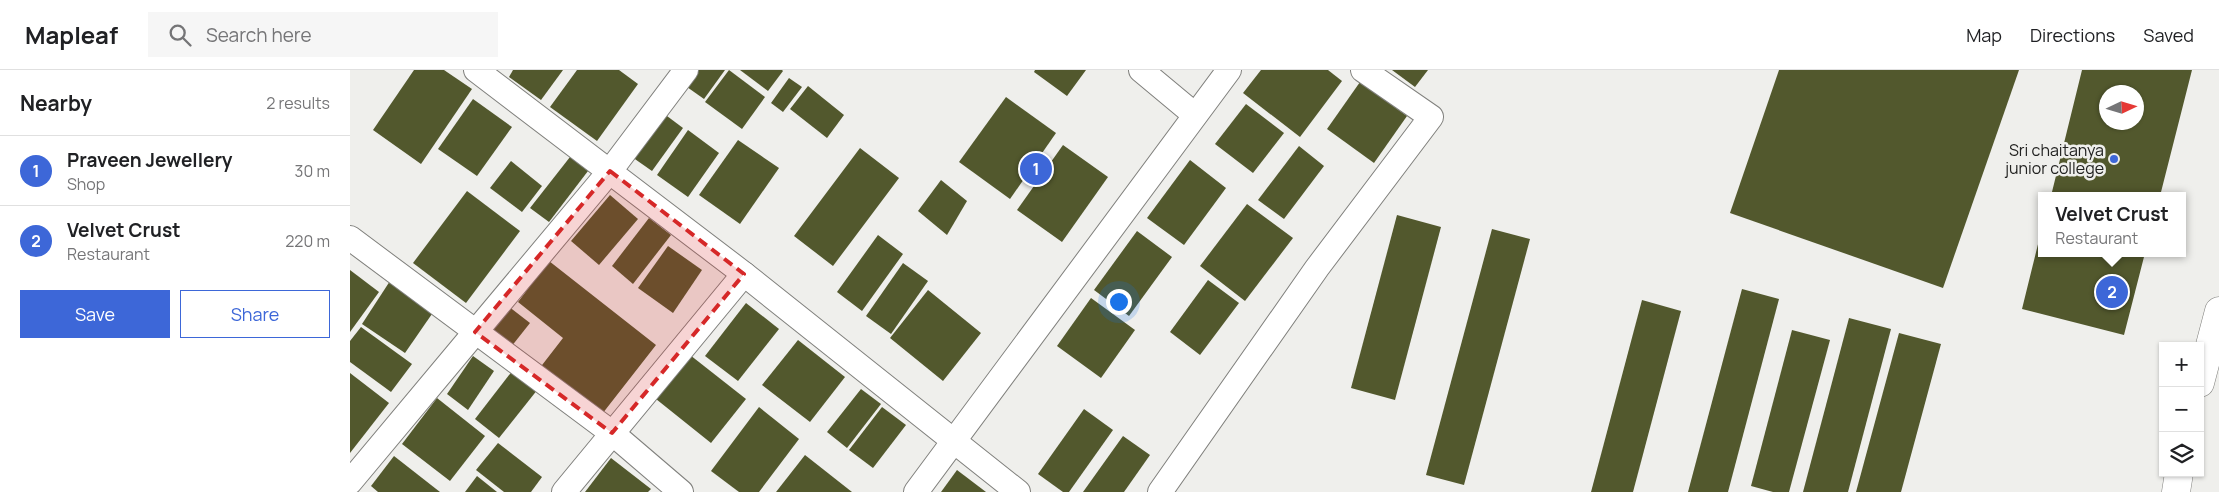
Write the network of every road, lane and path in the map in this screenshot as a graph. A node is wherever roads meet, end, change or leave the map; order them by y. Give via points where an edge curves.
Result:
1 (476, 70) edge
2 (686, 70) edge
3 (1141, 70) edge
4 (1229, 70) edge
5 (1362, 70) edge
6 (1195, 115) junction
7 (610, 171) junction
8 (350, 238) edge
9 (744, 274) junction
10 (2219, 311) edge
11 (475, 332) junction
12 (2204, 368) edge
13 (612, 433) junction
14 (954, 441) junction
15 (2178, 477) edge
16 (350, 482) edge
17 (564, 492) edge
18 (681, 492) edge
19 (916, 492) edge
20 (1018, 492) edge
21 (1160, 492) edge
22 (2176, 492) edge

1 - 7 street
2 - 7 street
3 - 6 street
4 - 6 street
5 - 21 street via 1431,117 1317,268
6 - 14 street
7 - 9 street
7 - 11 street
8 - 11 street
9 - 13 street
9 - 14 street
10 - 12 highway
11 - 13 street
11 - 16 street
13 - 17 street
13 - 18 street
14 - 19 street
14 - 20 street
15 - 22 highway

